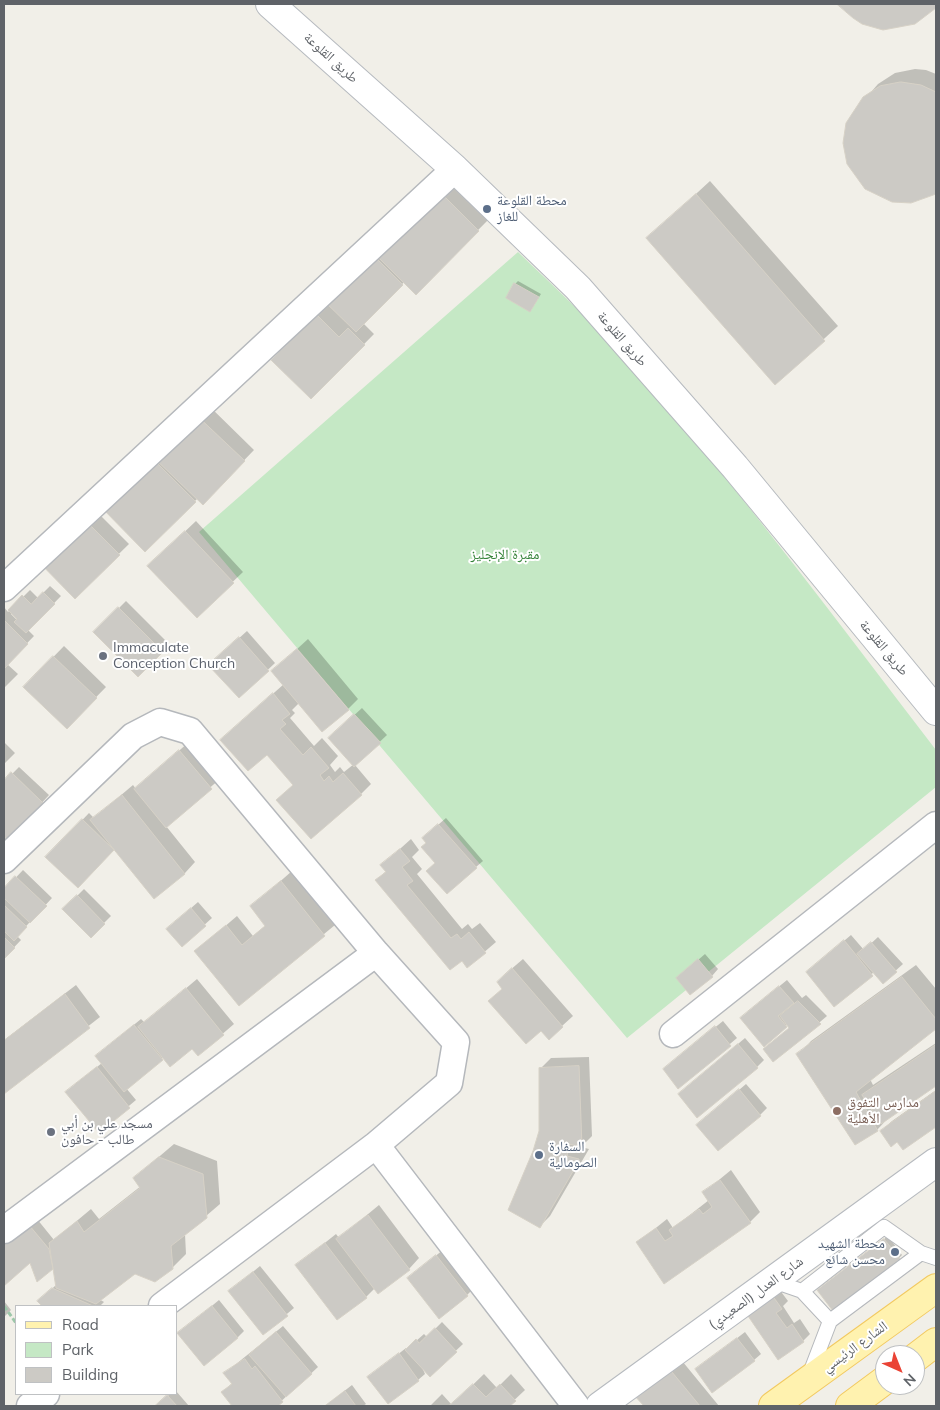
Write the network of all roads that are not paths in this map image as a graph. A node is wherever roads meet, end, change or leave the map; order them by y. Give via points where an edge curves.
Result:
1 (270, 4) edge
2 (455, 170) junction
3 (4, 588) edge
4 (936, 711) edge
5 (936, 825) edge
6 (4, 860) edge
7 (376, 953) junction
8 (672, 1034) dead end
9 (376, 1145) junction
10 (936, 1162) edge
11 (4, 1230) edge
12 (920, 1253) junction
13 (936, 1258) edge
14 (772, 1281) junction
15 (936, 1288) edge
16 (802, 1291) junction
17 (163, 1305) edge
18 (830, 1321) junction
19 (936, 1342) edge
20 (925, 1350) edge
21 (807, 1382) junction
22 (875, 1387) edge
23 (45, 1395) edge
24 (30, 1406) edge
25 (576, 1406) edge
26 (600, 1406) edge
27 (773, 1406) edge
28 (850, 1406) edge

1 - 2 main road, طريق القلوعة
2 - 3 street
2 - 4 main road, طريق القلوعة via 578,288 735,467
5 - 8 street
6 - 7 street via 133,736 160,722 190,730
7 - 9 street via 456,1042 449,1083
7 - 11 street
9 - 17 street
9 - 25 street
10 - 14 main road, شارع العدل (الصعيدي)
12 - 13 lane
12 - 16 lane via 884,1227
12 - 18 lane
14 - 16 lane
14 - 26 main road, شارع العدل (الصعيدي)
15 - 21 main road, الشارع الرئيسي
16 - 18 lane
18 - 21 lane
19 - 20 main road
21 - 27 main road, الشارع الرئيسي
22 - 28 main road
23 - 24 street

